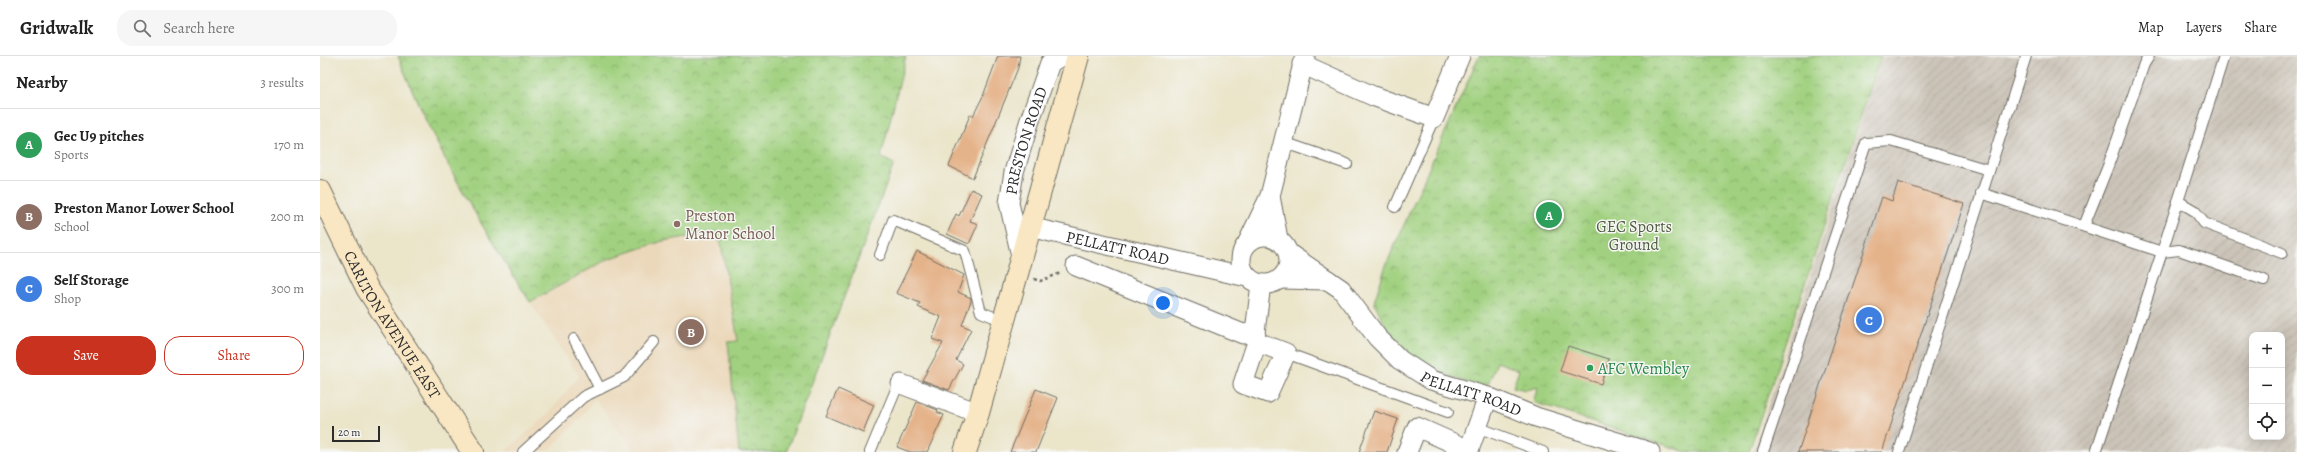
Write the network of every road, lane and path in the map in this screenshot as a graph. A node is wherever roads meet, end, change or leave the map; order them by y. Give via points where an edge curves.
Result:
1 (1061, 56) edge
2 (1078, 56) edge
3 (1460, 56) edge
4 (2026, 56) edge
5 (2150, 56) edge
6 (2224, 56) edge
7 (1304, 60) edge
8 (1434, 118) junction
9 (1283, 142) junction
10 (1347, 164) dead end
11 (1990, 170) junction
12 (320, 191) edge
13 (1981, 193) junction
14 (1270, 196) junction
15 (2178, 201) junction
16 (1395, 207) dead end
17 (2084, 226) junction
18 (1029, 227) junction
19 (1283, 246) junction
20 (1245, 247) junction
21 (2162, 252) junction
22 (2282, 253) dead end
23 (880, 255) dead end
24 (1019, 264) junction
25 (1076, 266) joint
26 (1207, 267) junction
27 (1281, 279) junction
28 (1254, 280) junction
29 (1328, 280) junction
30 (2264, 280) dead end
31 (1004, 321) junction
32 (1256, 337) junction
33 (574, 339) dead end
34 (654, 342) dead end
35 (1286, 354) junction
36 (901, 384) joint
37 (600, 389) junction
38 (1488, 398) junction
39 (1448, 412) dead end
40 (978, 414) junction
41 (1477, 427) junction
42 (473, 452) edge
43 (523, 452) edge
44 (870, 452) edge
45 (965, 452) edge
46 (1407, 452) edge
47 (1543, 452) edge
48 (1650, 452) edge
49 (1763, 452) edge
50 (1898, 452) edge
51 (2096, 452) edge

1 - 24 street, PRESTON ROAD via 1050,63 1014,172 1009,203
2 - 18 street, PRESTON ROAD
3 - 8 street
4 - 11 lane
5 - 17 lane via 2144,64
6 - 15 lane
7 - 8 street via 1373,96
7 - 9 street
8 - 16 lane
9 - 10 lane
9 - 14 street
11 - 13 lane
11 - 49 lane via 1891,141 1866,143
12 - 42 street, CARLTON AVENUE EAST via 367,288
13 - 17 lane
13 - 50 lane
14 - 19 street
14 - 20 street
15 - 21 lane
15 - 22 lane via 2195,211 2204,223
17 - 21 lane
18 - 24 street, PRESTON ROAD
18 - 26 street, PELLATT ROAD
19 - 20 street, PELLATT ROAD via 1264,235
19 - 27 street via 1288,268
19 - 29 street, PELLATT ROAD
20 - 26 street, PELLATT ROAD
20 - 28 street via 1241,264
21 - 30 lane via 2179,250
21 - 51 lane
23 - 31 lane via 893,220 965,251 981,312
24 - 25 path via 1040,282
24 - 31 street, PRESTON ROAD
25 - 32 street
26 - 28 street, PELLATT ROAD
27 - 28 street, PELLATT ROAD via 1271,284
27 - 29 street, PELLATT ROAD
28 - 32 street
29 - 38 street, PELLATT ROAD via 1341,289 1377,337 1400,360 1431,380
31 - 40 street, PRESTON ROAD
32 - 35 street
32 - 35 street via 1243,384 1268,392
33 - 37 lane
34 - 37 lane via 624,376
35 - 39 lane
36 - 40 street
36 - 44 lane via 895,392
37 - 43 lane via 583,397
38 - 41 street
38 - 48 street, PELLATT ROAD via 1536,417
40 - 45 street, PRESTON ROAD
41 - 46 street via 1469,450 1417,427
41 - 47 lane

